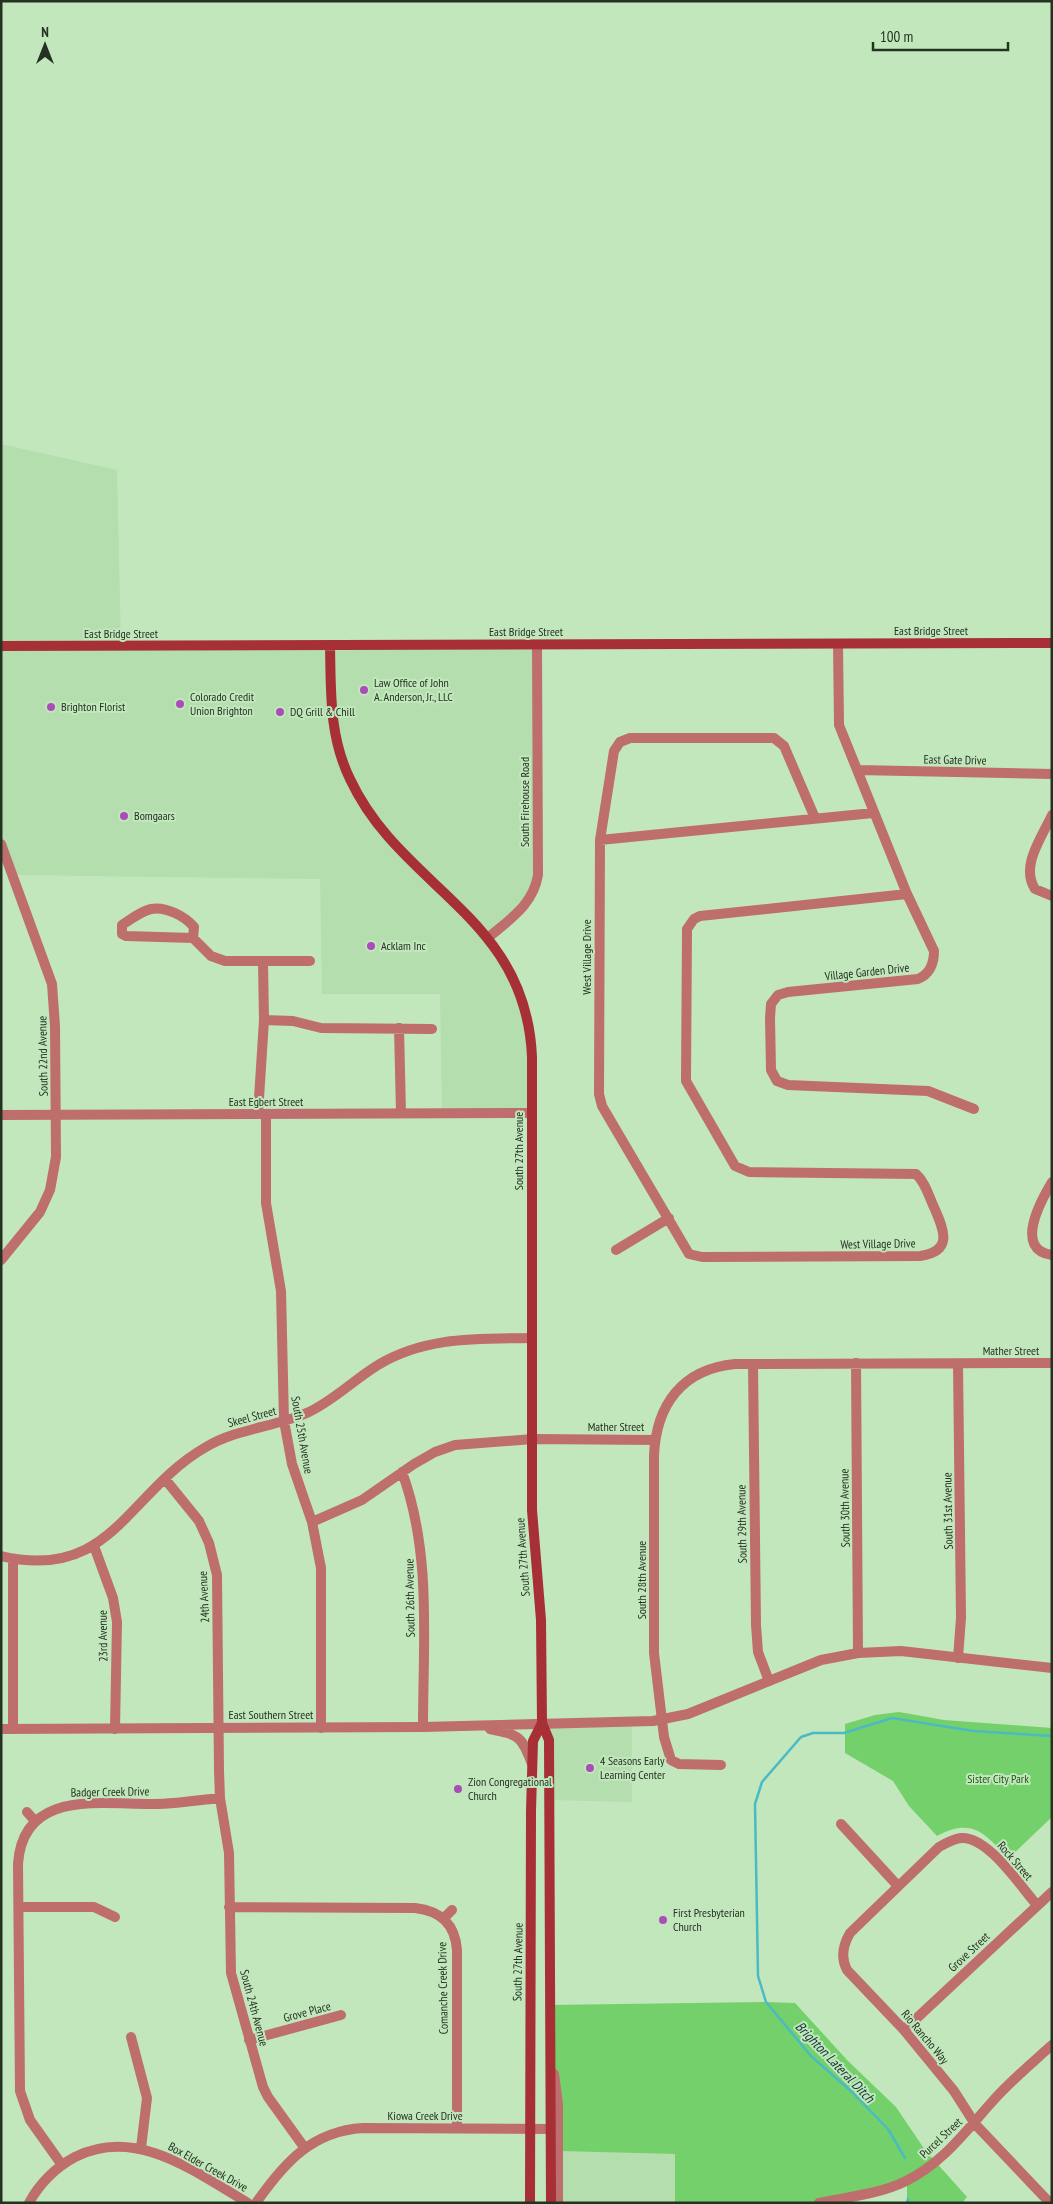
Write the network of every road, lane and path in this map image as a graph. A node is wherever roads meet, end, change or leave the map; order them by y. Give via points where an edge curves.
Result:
1 (1052, 643) edge
2 (838, 644) junction
3 (330, 645) junction
4 (537, 645) junction
5 (1, 646) edge
6 (857, 770) junction
7 (1052, 774) edge
8 (873, 813) junction
9 (1052, 815) edge
10 (815, 818) junction
11 (600, 840) junction
12 (1, 844) edge
13 (907, 894) junction
14 (1052, 896) edge
15 (193, 938) junction
16 (488, 938) junction
17 (310, 961) dead end
18 (263, 962) junction
19 (264, 1020) junction
20 (400, 1028) junction
21 (432, 1029) dead end
22 (974, 1109) dead end
23 (401, 1113) junction
24 (531, 1113) junction
25 (56, 1114) junction
26 (262, 1114) junction
27 (1, 1115) edge
28 (1052, 1182) edge
29 (669, 1218) junction
30 (616, 1250) dead end
31 (1052, 1255) edge
32 (1, 1260) edge
33 (532, 1338) junction
34 (856, 1363) junction
35 (1052, 1363) edge
36 (752, 1364) junction
37 (958, 1364) junction
38 (284, 1421) junction
39 (533, 1439) junction
40 (655, 1440) junction
41 (402, 1472) junction
42 (164, 1479) junction
43 (312, 1522) junction
44 (94, 1546) junction
45 (1, 1556) edge
46 (13, 1559) junction
47 (858, 1653) junction
48 (958, 1658) junction
49 (1052, 1668) edge
50 (769, 1681) junction
51 (664, 1720) junction
52 (542, 1723) junction
53 (474, 1725) junction
54 (423, 1727) junction
55 (218, 1728) junction
56 (321, 1728) junction
57 (1, 1729) edge
58 (13, 1729) junction
59 (115, 1729) junction
60 (533, 1765) junction
61 (721, 1765) dead end
62 (220, 1798) junction
63 (27, 1812) dead end
64 (35, 1821) junction
65 (841, 1824) dead end
66 (898, 1886) junction
67 (1052, 1892) edge
68 (1037, 1905) junction
69 (19, 1907) junction
70 (229, 1908) junction
71 (452, 1910) dead end
72 (115, 1918) dead end
73 (444, 1918) junction
74 (342, 2015) dead end
75 (904, 2030) junction
76 (131, 2038) dead end
77 (249, 2040) junction
78 (1052, 2045) edge
79 (550, 2052) junction
80 (975, 2124) junction
81 (457, 2128) junction
82 (530, 2128) junction
83 (551, 2129) junction
84 (304, 2147) junction
85 (141, 2148) junction
86 (62, 2165) junction
87 (1049, 2201) edge
88 (29, 2203) edge
89 (248, 2203) edge
90 (256, 2203) edge
91 (530, 2203) edge
92 (551, 2203) edge
93 (558, 2203) edge
94 (819, 2203) edge

1 - 2 main road, East Bridge Street
2 - 4 main road, East Bridge Street
2 - 6 street, Village Garden Drive via 839,725
3 - 4 main road, East Bridge Street
3 - 5 main road, East Bridge Street
3 - 16 main road, South 27th Avenue via 333,729 344,767 357,793 379,826
4 - 16 street, South Firehouse Road via 538,875 529,902
6 - 7 street, East Gate Drive
6 - 8 street, Village Garden Drive
8 - 10 street
8 - 13 street, Village Garden Drive
9 - 14 street via 1030,864 1029,874 1035,889
10 - 11 street
10 - 11 street, West Village Drive via 788,754 778,740 630,738 620,742 614,750
11 - 29 street, West Village Drive via 599,1094 602,1106
12 - 25 street, South 22nd Avenue via 52,984 56,1026
13 - 22 street, Village Garden Drive via 934,951 929,970 918,979 778,995 771,1004 770,1018 774,1078 788,1085 928,1091
13 - 29 street, West Village Drive via 694,919 687,930 686,1078 734,1166 743,1171 916,1174 923,1181 944,1230 940,1247 928,1255 914,1256 696,1257 687,1252
15 - 15 street via 194,927 188,919 163,910 150,909 122,924 121,930 126,936
15 - 18 street via 217,959
16 - 24 main road, South 27th Avenue via 504,960 525,1010 531,1046
17 - 18 street
18 - 19 street, South 25th Avenue
19 - 20 street via 293,1021 321,1028
19 - 26 street, South 25th Avenue
20 - 21 street
20 - 23 street
23 - 24 street, East Egbert Street
23 - 26 street, East Egbert Street
24 - 33 main road, South 27th Avenue
25 - 26 street, East Egbert Street
25 - 27 street, East Egbert Street
25 - 32 street, South 22nd Avenue via 56,1157 50,1190 32,1225
26 - 38 street, South 25th Avenue via 266,1203 281,1290
28 - 31 street via 1031,1235 1039,1251
29 - 30 street
33 - 38 street, Skeel Street via 457,1340 419,1346 378,1365 311,1411
33 - 39 main road, South 27th Avenue
34 - 36 street, Mather Street
34 - 37 street, Mather Street
34 - 47 street, South 30th Avenue
35 - 37 street, Mather Street
36 - 40 street, Mather Street via 715,1367 686,1382 665,1406
36 - 50 street, South 29th Avenue via 756,1625 759,1658
37 - 48 street, South 31st Avenue via 961,1618
38 - 42 street, Skeel Street via 238,1432 215,1442 187,1459
38 - 43 street, South 25th Avenue via 292,1464
39 - 40 street, Mather Street
39 - 41 street, Mather Street via 455,1445 435,1452
39 - 52 main road, South 27th Avenue via 532,1510 541,1620
40 - 51 street, South 28th Avenue via 654,1653
41 - 43 street, Mather Street via 362,1500
41 - 54 street, South 26th Avenue via 416,1517 422,1558
42 - 44 street, Skeel Street via 120,1525
42 - 55 street, 24th Avenue via 199,1521 214,1561 219,1590
43 - 56 street, South 25th Avenue via 321,1568
44 - 46 street, Skeel Street via 58,1559
44 - 59 street, 23rd Avenue via 115,1605
45 - 46 street, Skeel Street
46 - 58 street
47 - 48 street, East Southern Street via 901,1652
47 - 50 street, East Southern Street via 821,1660
48 - 49 street, East Southern Street
50 - 51 street, East Southern Street via 703,1709
51 - 52 street, East Southern Street
51 - 61 street, South 28th Avenue via 670,1760 679,1764
52 - 53 street, East Southern Street
52 - 60 main road, South 27th Avenue via 533,1741
52 - 79 main road, South 27th Avenue via 549,1740
53 - 54 street, East Southern Street
53 - 60 street via 517,1736 526,1746
54 - 56 street, East Southern Street
55 - 56 street, East Southern Street
55 - 59 street, East Southern Street
55 - 62 street, South 24th Avenue
57 - 58 street, East Southern Street
58 - 59 street, East Southern Street
60 - 82 main road, South 27th Avenue
62 - 64 street, Badger Creek Drive via 157,1804 72,1804 52,1810
62 - 70 street, South 24th Avenue via 229,1853
63 - 64 street
64 - 69 street via 19,1854
65 - 66 street
66 - 68 street, Rock Street via 939,1847 961,1838 970,1839 987,1848
66 - 75 street, Rio Rancho Way via 850,1932 843,1958 847,1970
67 - 68 street, Grove Street
68 - 75 street, Grove Street
69 - 72 street via 94,1907
69 - 86 street via 20,2091 30,2120
70 - 73 street via 415,1908 429,1910
70 - 77 street, South 24th Avenue via 231,1973
71 - 73 street
73 - 81 street, Comanche Creek Drive via 453,1929 457,1950
74 - 77 street, Grove Place
75 - 80 street, Rio Rancho Way via 954,2091
76 - 85 street via 147,2098
77 - 84 street, South 24th Avenue via 268,2098
78 - 80 street, Purcel Street via 990,2103
79 - 83 main road, South 27th Avenue
79 - 93 street via 558,2104
80 - 87 street, Rio Rancho Way
80 - 94 street, Purcel Street via 931,2166 904,2182
81 - 82 street, Kiowa Creek Drive
81 - 84 street, Kiowa Creek Drive via 352,2128 334,2132
82 - 83 street, Kiowa Creek Drive
82 - 91 main road, South 27th Avenue
83 - 92 main road, South 27th Avenue
84 - 90 street
85 - 86 street, Box Elder Creek Drive via 102,2148 81,2154
85 - 89 street, Box Elder Creek Drive via 169,2158
86 - 88 street, Box Elder Creek Drive

